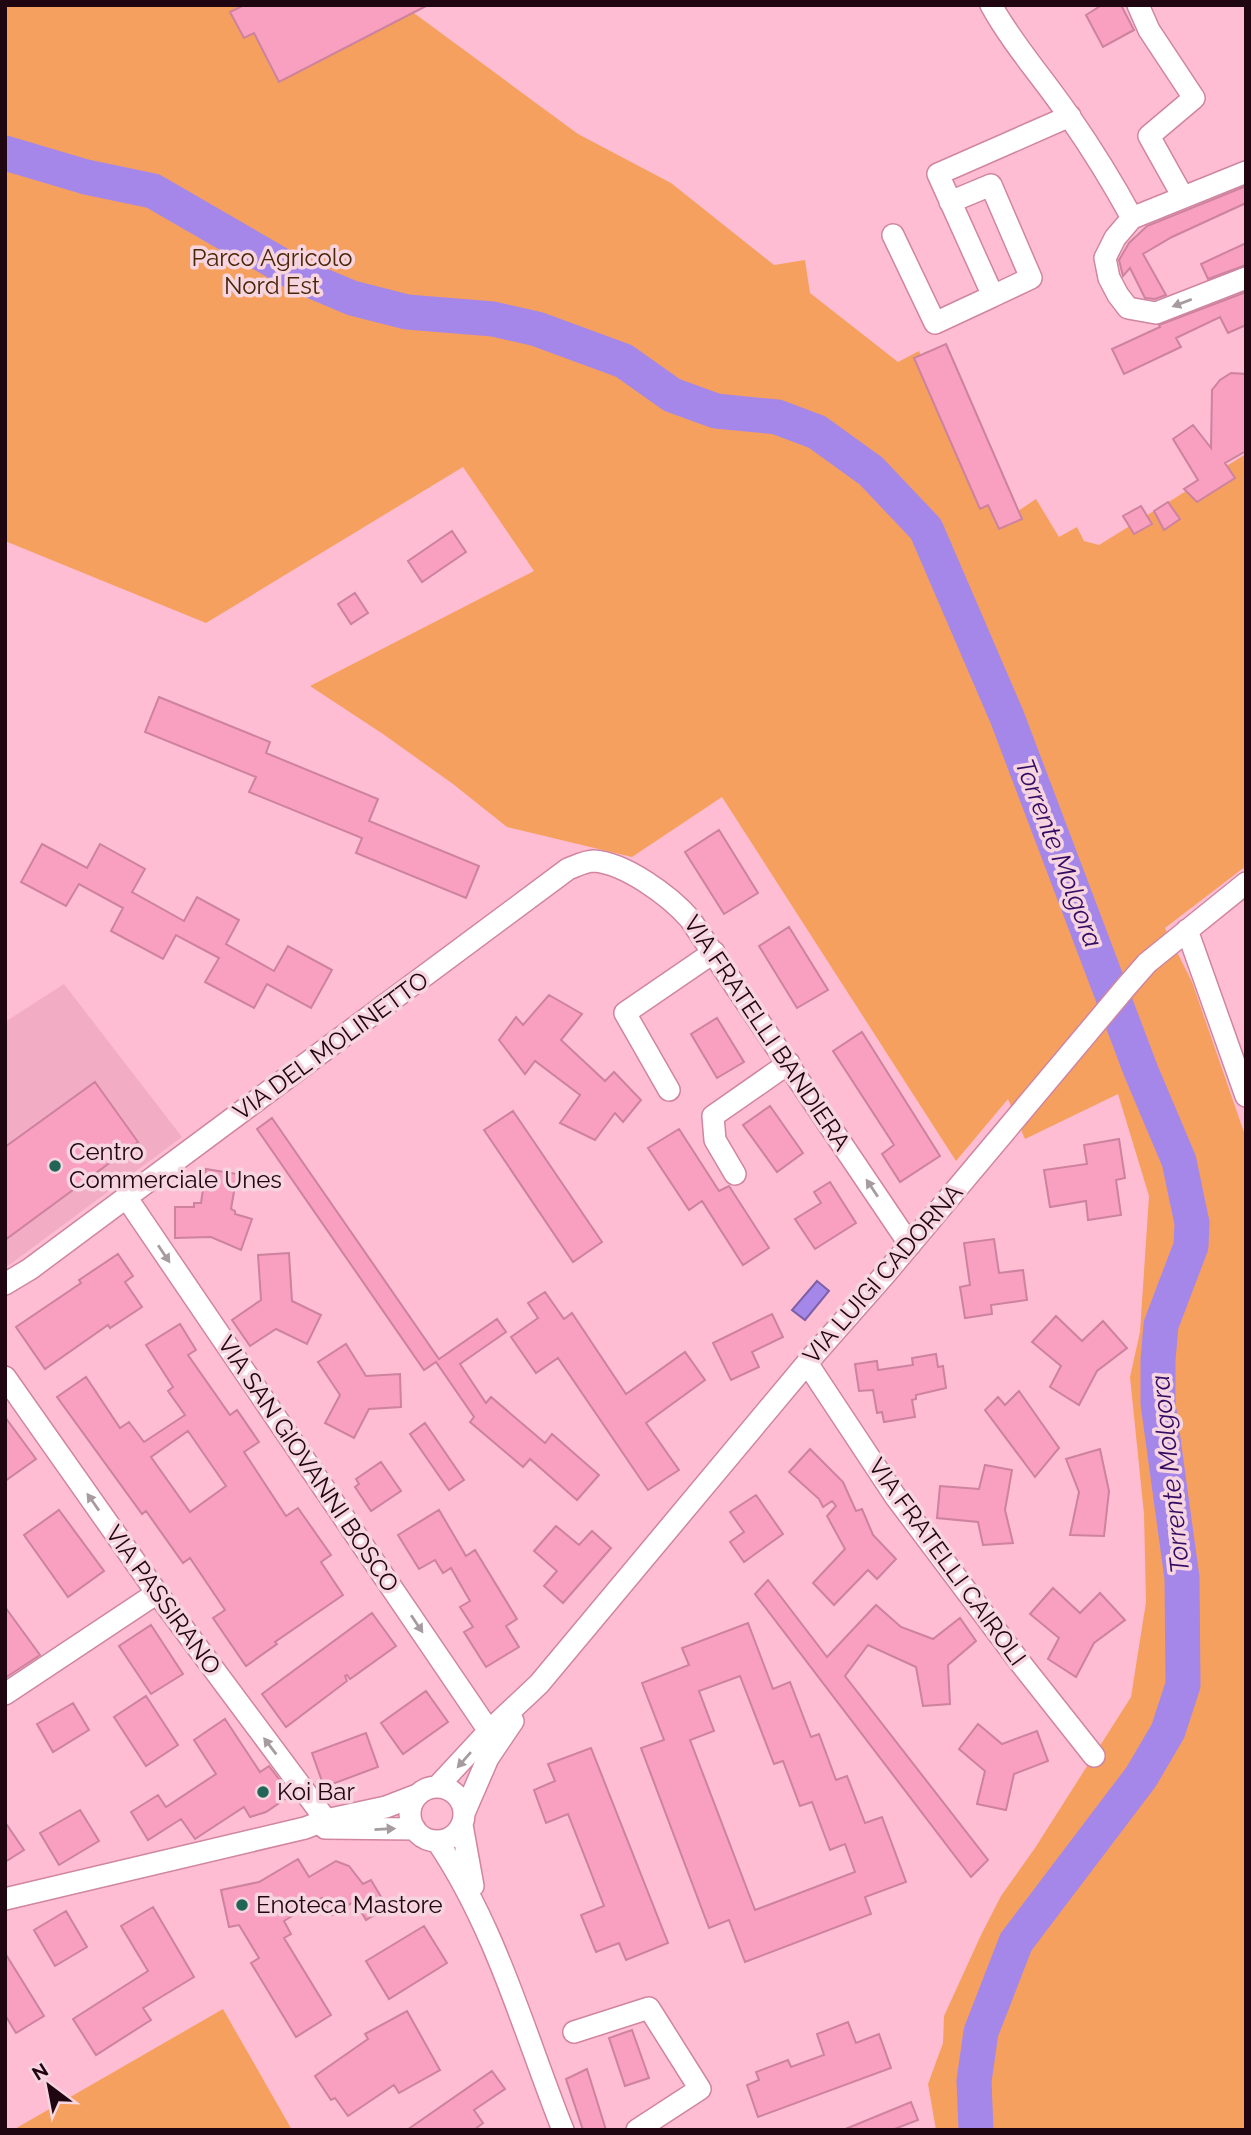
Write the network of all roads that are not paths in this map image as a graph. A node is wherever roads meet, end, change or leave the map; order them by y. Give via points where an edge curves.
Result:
1 (991, 5) edge
2 (1138, 5) edge
3 (1070, 116) junction
4 (1246, 172) edge
5 (1183, 197) junction
6 (950, 202) junction
7 (1132, 218) junction
8 (893, 235) dead end
9 (1246, 278) edge
10 (993, 296) junction
11 (590, 861) joint
12 (1246, 883) edge
13 (1187, 930) junction
14 (714, 952) junction
15 (789, 1063) junction
16 (669, 1090) dead end
17 (1246, 1096) edge
18 (735, 1174) dead end
19 (126, 1197) junction
20 (910, 1245) junction
21 (5, 1284) edge
22 (807, 1363) junction
23 (5, 1377) edge
24 (157, 1593) junction
25 (539, 1684) junction
26 (5, 1693) edge
27 (489, 1731) junction
28 (1094, 1756) dead end
29 (438, 1786) junction
30 (417, 1795) junction
31 (463, 1818) junction
32 (326, 1820) junction
33 (306, 1828) junction
34 (415, 1829) junction
35 (436, 1841) junction
36 (5, 1899) edge
37 (479, 1912) junction
38 (574, 2032) dead end
39 (564, 2130) edge
40 (637, 2130) edge

1 - 3 street
2 - 5 street via 1194,98 1149,136
3 - 6 street via 938,174
3 - 7 street
4 - 5 street
5 - 7 street
6 - 10 street
6 - 10 street via 991,185 1031,278
9 -> 7 street via 1156,313 1128,308 1109,278 1105,258
8 - 10 street via 935,323
11 - 14 street, VIA FRATELLI BANDIERA via 610,864 677,903
11 - 19 street, VIA DEL MOLINETTO via 568,869
12 - 13 street, VIA LUIGI CADORNA
13 - 17 street
13 - 20 street, VIA LUIGI CADORNA via 1147,963 1104,1011
14 - 15 street, VIA FRATELLI BANDIERA
14 - 16 street via 625,1013
15 - 18 street via 713,1116 715,1140
20 -> 15 street, VIA FRATELLI BANDIERA
19 - 21 street, VIA DEL MOLINETTO
19 -> 27 street, VIA SAN GIOVANNI BOSCO
20 - 22 street, VIA LUIGI CADORNA
22 - 25 street, VIA LUIGI CADORNA
22 - 28 street, VIA FRATELLI CAIROLI via 895,1496
24 -> 23 street, VIA PASSIRANO
24 - 26 street
32 -> 24 street, VIA PASSIRANO
25 - 27 street, VIA LUIGI CADORNA
25 - 31 street, VIA LUIGI CADORNA via 488,1758
27 -> 29 street, VIA LUIGI CADORNA
29 - 30 street
29 - 31 street via 453,1791 463,1804
30 - 32 street
30 - 34 street via 410,1812
31 - 35 street via 452,1836
31 - 37 street
32 - 33 street
33 -> 34 street
33 - 36 street
34 - 35 street
35 - 37 street
37 - 39 street
38 - 40 street via 649,2008 699,2089

